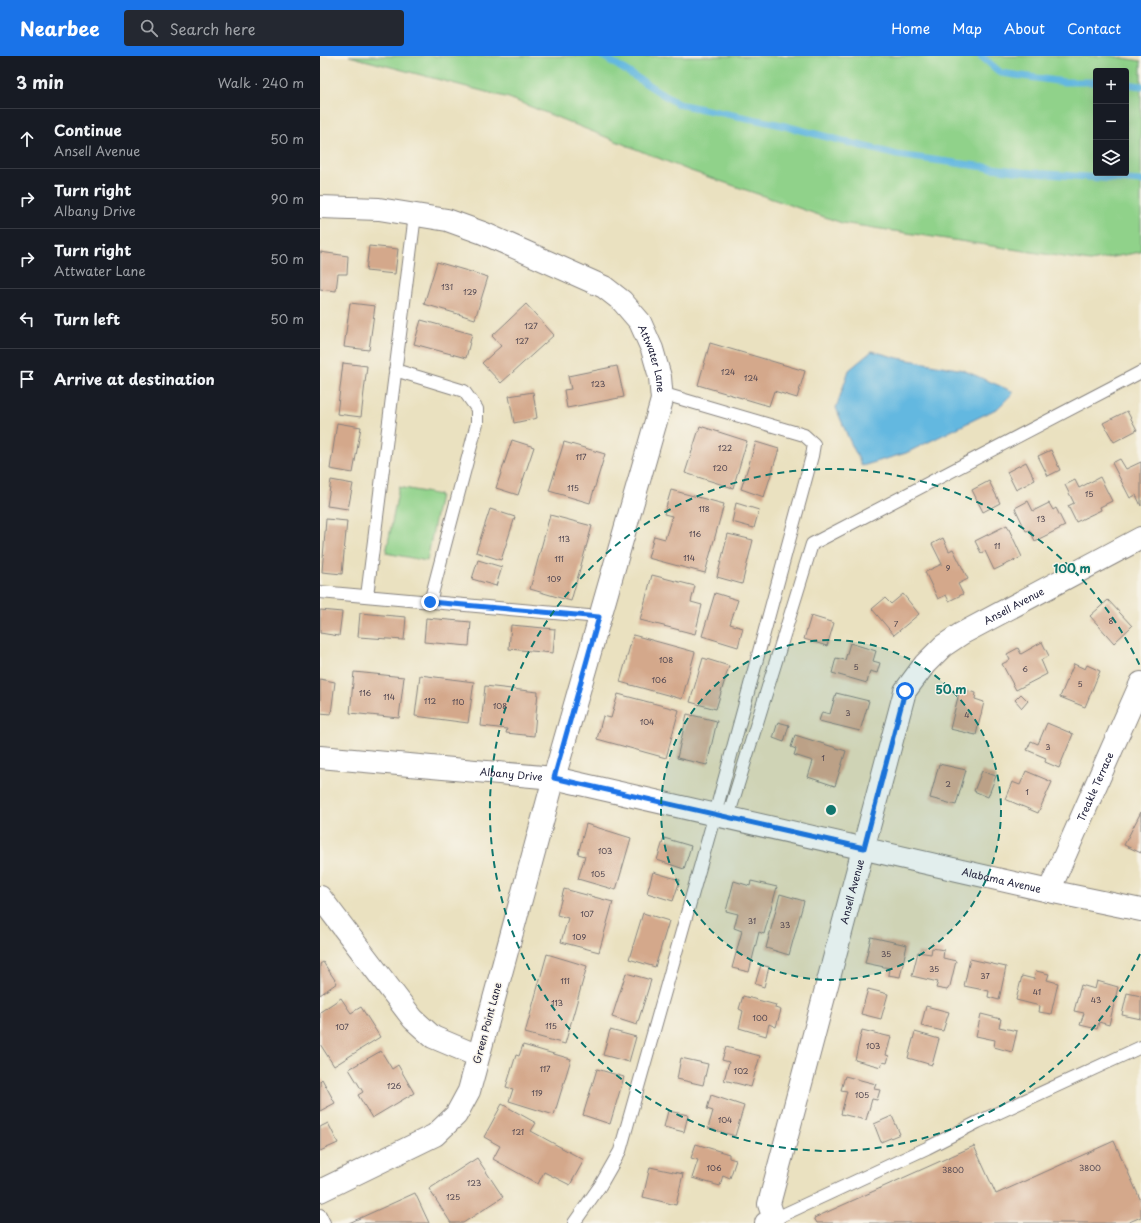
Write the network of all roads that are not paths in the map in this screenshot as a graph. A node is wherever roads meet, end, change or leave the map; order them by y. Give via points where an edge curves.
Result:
1 (320, 207) edge
2 (415, 215) junction
3 (395, 370) junction
4 (1141, 372) edge
5 (661, 393) junction
6 (1141, 538) edge
7 (320, 592) edge
8 (367, 596) junction
9 (430, 602) junction
10 (599, 617) junction
11 (1141, 683) edge
12 (320, 757) edge
13 (554, 778) junction
14 (721, 815) junction
15 (864, 848) junction
16 (1050, 891) junction
17 (320, 897) edge
18 (1141, 910) edge
19 (1141, 1047) edge
20 (478, 1056) junction
21 (320, 1191) edge
22 (320, 1215) edge
23 (772, 1222) edge
24 (324, 1223) edge
25 (574, 1223) edge

1 - 2 street, Attwater Lane via 379,209
2 - 3 lane
2 - 5 street, Attwater Lane via 448,220 483,233 604,287 622,301 640,322 652,349 660,377
3 - 8 lane
3 - 9 lane via 464,391 477,409 477,423
4 - 14 lane via 812,544
5 - 10 street, Attwater Lane via 662,400
5 - 14 lane via 804,435 814,444
6 - 15 street, Ansell Avenue via 961,634 942,646 925,664 905,691
7 - 8 lane
8 - 9 lane
9 - 10 lane
10 - 13 street, Attwater Lane
11 - 16 street, Treakle Terrace
12 - 13 street, Albany Drive
13 - 14 street, Albany Drive
13 - 20 street, Green Point Lane
14 - 15 street, Albany Drive
14 - 25 lane via 620,1151
15 - 16 street, Alabama Avenue
15 - 23 street, Ansell Avenue via 769,1204
16 - 18 street, Alabama Avenue
17 - 20 street via 413,1019 434,1037
19 - 23 lane via 978,1122
20 - 21 street, Green Point Lane via 469,1091 456,1115 435,1135
22 - 24 lane

